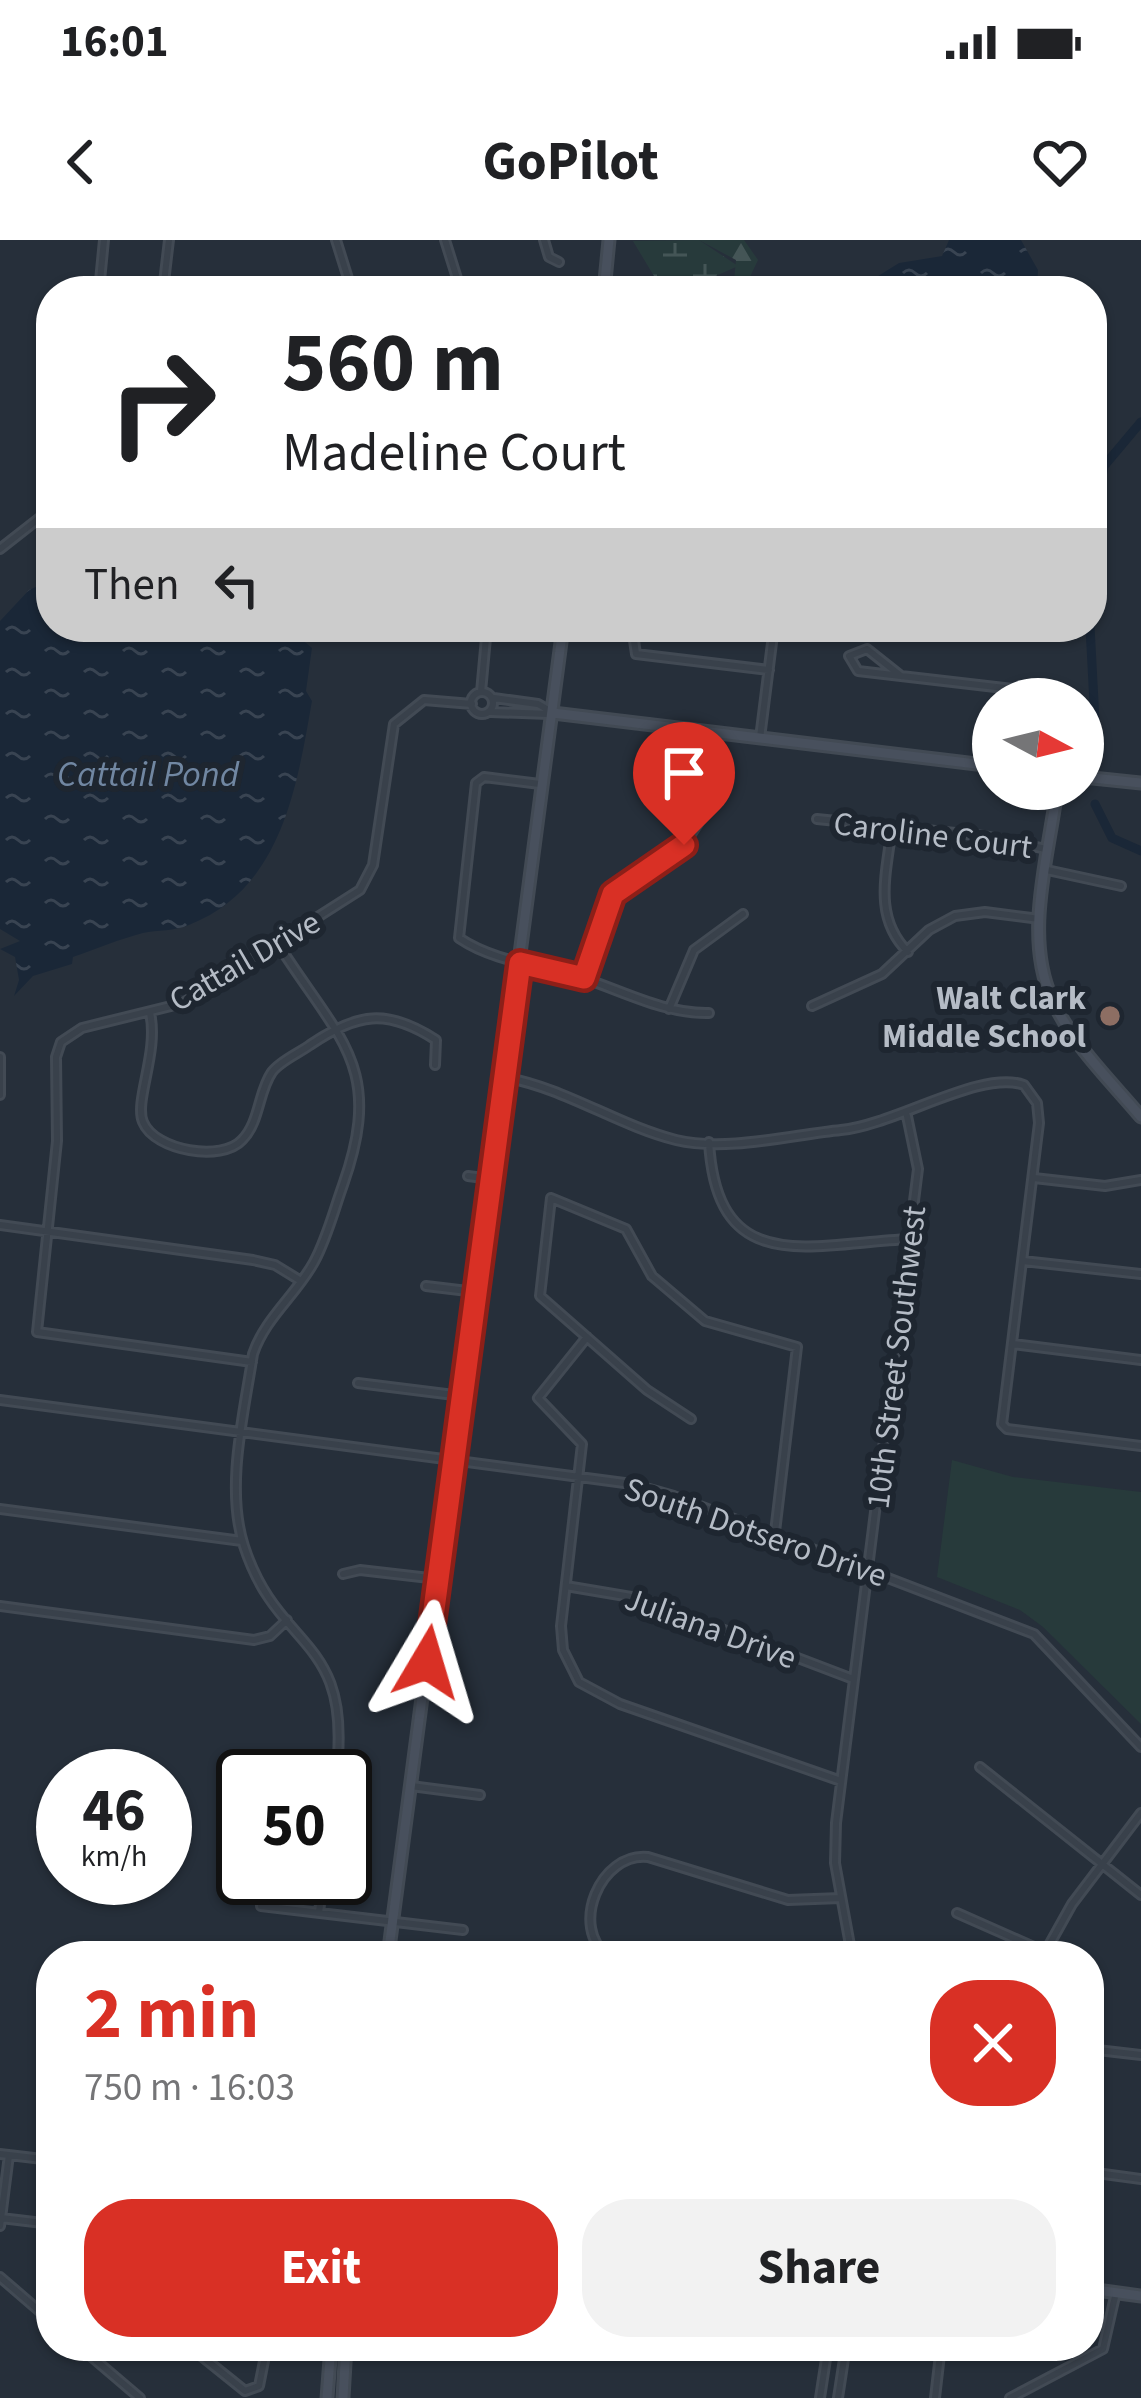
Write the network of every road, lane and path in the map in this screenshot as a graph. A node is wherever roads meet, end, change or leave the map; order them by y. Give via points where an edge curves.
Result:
1 (104, 240) edge
2 (169, 240) edge
3 (336, 240) edge
4 (445, 240) edge
5 (544, 240) edge
6 (609, 240) edge
7 (559, 262) dead end
8 (100, 276) edge
9 (165, 276) edge
10 (347, 276) edge
11 (456, 276) edge
12 (605, 276) edge
13 (36, 520) edge
14 (0, 549) edge
15 (485, 642) edge
16 (561, 642) edge
17 (634, 642) edge
18 (772, 642) edge
19 (769, 670) junction
20 (901, 676) junction
21 (972, 684) edge
22 (481, 692) junction
23 (491, 697) junction
24 (472, 704) junction
25 (489, 712) junction
26 (553, 713) junction
27 (760, 738) junction
28 (972, 763) edge
29 (1104, 779) edge
30 (1141, 783) edge
31 (544, 785) junction
32 (710, 805) dead end
33 (1055, 810) edge
34 (817, 819) dead end
35 (892, 826) junction
36 (1050, 849) junction
37 (1047, 871) junction
38 (1121, 886) dead end
39 (743, 914) dead end
40 (1040, 919) junction
41 (278, 944) junction
42 (908, 952) junction
43 (520, 963) junction
44 (584, 978) junction
45 (812, 1006) dead end
46 (669, 1009) junction
47 (150, 1013) junction
48 (709, 1013) dead end
49 (332, 1030) junction
50 (0, 1057) edge
51 (435, 1065) dead end
52 (504, 1077) junction
53 (0, 1095) edge
54 (907, 1115) junction
55 (1141, 1118) edge
56 (709, 1142) junction
57 (468, 1176) dead end
58 (491, 1178) junction
59 (1034, 1178) junction
60 (1141, 1180) edge
61 (0, 1226) edge
62 (48, 1232) junction
63 (909, 1239) junction
64 (1023, 1261) junction
65 (1141, 1274) edge
66 (301, 1282) junction
67 (426, 1286) dead end
68 (476, 1292) junction
69 (587, 1337) junction
70 (1013, 1344) junction
71 (1141, 1360) edge
72 (252, 1362) junction
73 (358, 1383) dead end
74 (462, 1396) junction
75 (0, 1400) edge
76 (691, 1419) dead end
77 (243, 1434) junction
78 (1141, 1445) edge
79 (454, 1461) junction
80 (581, 1479) junction
81 (0, 1510) edge
82 (775, 1533) junction
83 (242, 1541) junction
84 (868, 1568) junction
85 (343, 1574) dead end
86 (438, 1579) junction
87 (566, 1586) junction
88 (0, 1606) edge
89 (287, 1620) junction
90 (854, 1679) junction
91 (1141, 1747) edge
92 (339, 1749) edge
93 (980, 1767) dead end
94 (842, 1781) junction
95 (411, 1786) junction
96 (480, 1795) dead end
97 (1141, 1813) edge
98 (1102, 1863) junction
99 (1141, 1895) edge
100 (841, 1898) junction
101 (320, 1905) edge
102 (261, 1906) dead end
103 (319, 1913) junction
104 (957, 1913) dead end
105 (393, 1921) junction
106 (463, 1930) dead end
107 (390, 1941) edge
108 (595, 1941) edge
109 (848, 1941) edge
110 (1016, 1941) edge
111 (1052, 1941) edge
112 (1104, 2051) edge
113 (1141, 2055) edge
114 (4, 2154) edge
115 (36, 2158) edge
116 (1104, 2174) edge
117 (1141, 2179) edge
118 (0, 2222) edge
119 (36, 2223) edge
120 (0, 2277) edge
121 (1104, 2291) edge
122 (1116, 2292) junction
123 (1141, 2296) edge
124 (36, 2308) edge
125 (1104, 2345) edge
126 (97, 2361) edge
127 (209, 2361) edge
128 (265, 2361) edge
129 (330, 2361) edge
130 (345, 2361) edge
131 (827, 2361) edge
132 (844, 2361) edge
133 (939, 2361) edge
134 (1079, 2361) edge
135 (251, 2394) edge
136 (140, 2398) edge
137 (327, 2398) edge
138 (343, 2398) edge
139 (820, 2398) edge
140 (838, 2398) edge
141 (935, 2398) edge
142 (1010, 2398) edge

1 - 8 street
2 - 9 street
3 - 10 street
4 - 11 street
5 - 7 street
6 - 12 main road
13 - 14 street
15 - 22 street
16 - 26 main road
17 - 19 street via 636,654
18 - 19 street
19 - 27 street
20 - 20 street via 858,671 849,656 867,650
20 - 21 street
22 - 23 street
22 - 24 street
23 - 25 street
23 - 26 street
24 - 25 street
24 - 41 street, Cattail Drive via 424,700 400,715 388,740 369,879
25 - 26 street
26 - 27 main road
26 - 31 main road
27 - 28 main road
29 - 30 main road
31 - 43 main road
31 - 43 street via 484,777 474,787 457,934
32 - 44 street via 684,845 613,894
33 - 36 main road
34 - 35 street, Caroline Court
35 - 36 street, Caroline Court
35 - 42 street via 884,907
36 - 37 main road
37 - 38 street, Caroline Court
37 - 40 main road
39 - 46 street via 694,950
40 - 42 street via 963,914
40 - 55 main road via 1039,961 1056,1008
41 - 47 street, Cattail Drive via 188,1000
41 - 49 street
42 - 45 street via 882,974
43 - 44 street
43 - 52 main road
44 - 46 street
46 - 48 street
47 - 49 street via 155,1046 140,1105 144,1125 166,1143 213,1150 241,1142 274,1070
47 - 62 street, Cattail Drive via 82,1028 61,1042
49 - 51 street via 366,1015 392,1017 436,1040
49 - 66 street via 358,1073 363,1116 322,1243
50 - 53 street
52 - 56 street via 680,1141
52 - 58 main road
54 - 56 street via 865,1128
54 - 59 street via 985,1082 1024,1085 1038,1109
54 - 63 street, 10th Street Southwest via 918,1169
56 - 63 street via 713,1190 748,1235 786,1245
57 - 58 street
58 - 68 main road
59 - 60 street via 1105,1186
59 - 64 street
61 - 62 street
62 - 66 street via 268,1262
62 - 72 street via 39,1334
63 - 84 street, 10th Street Southwest
64 - 65 street
64 - 70 street
66 - 72 street via 261,1332
67 - 68 street
68 - 74 main road
69 - 76 street
69 - 80 street via 538,1398 582,1441
69 - 82 street via 538,1293 554,1198 626,1229 652,1276 705,1322 795,1345
70 - 71 street
70 - 78 street via 1003,1426
72 - 77 street
73 - 74 street
74 - 79 main road
75 - 77 street, South Dotsero Drive
77 - 79 street, South Dotsero Drive
77 - 83 street via 236,1498
79 - 80 street, South Dotsero Drive
79 - 86 main road
80 - 82 street, South Dotsero Drive via 632,1484
80 - 87 street
81 - 83 street
82 - 84 street, South Dotsero Drive
83 - 89 street
84 - 90 street, 10th Street Southwest
84 - 91 street, South Dotsero Drive via 1034,1634
85 - 86 street
86 - 95 main road
87 - 90 street, Juliana Drive via 643,1599
87 - 94 street via 563,1649 586,1688
88 - 89 street via 248,1639 265,1638
89 - 92 street via 334,1684
90 - 94 street, 10th Street Southwest
93 - 98 street
94 - 100 street, 10th Street Southwest via 834,1843
95 - 96 street
95 - 105 main road
97 - 98 street
98 - 99 street
98 - 111 street
100 - 108 street via 788,1900 628,1857 602,1879 591,1918
100 - 109 street, 10th Street Southwest
101 - 103 street
102 - 103 street
103 - 105 street
104 - 110 street
105 - 106 street
105 - 107 main road
112 - 113 street
114 - 115 street
114 - 118 street
116 - 117 street
118 - 119 street
120 - 124 street
121 - 122 main road
122 - 123 main road
122 - 125 street
126 - 136 street
127 - 135 street
128 - 135 street
129 - 137 main road
130 - 138 main road
131 - 139 street
132 - 140 street
133 - 141 street
134 - 142 street

